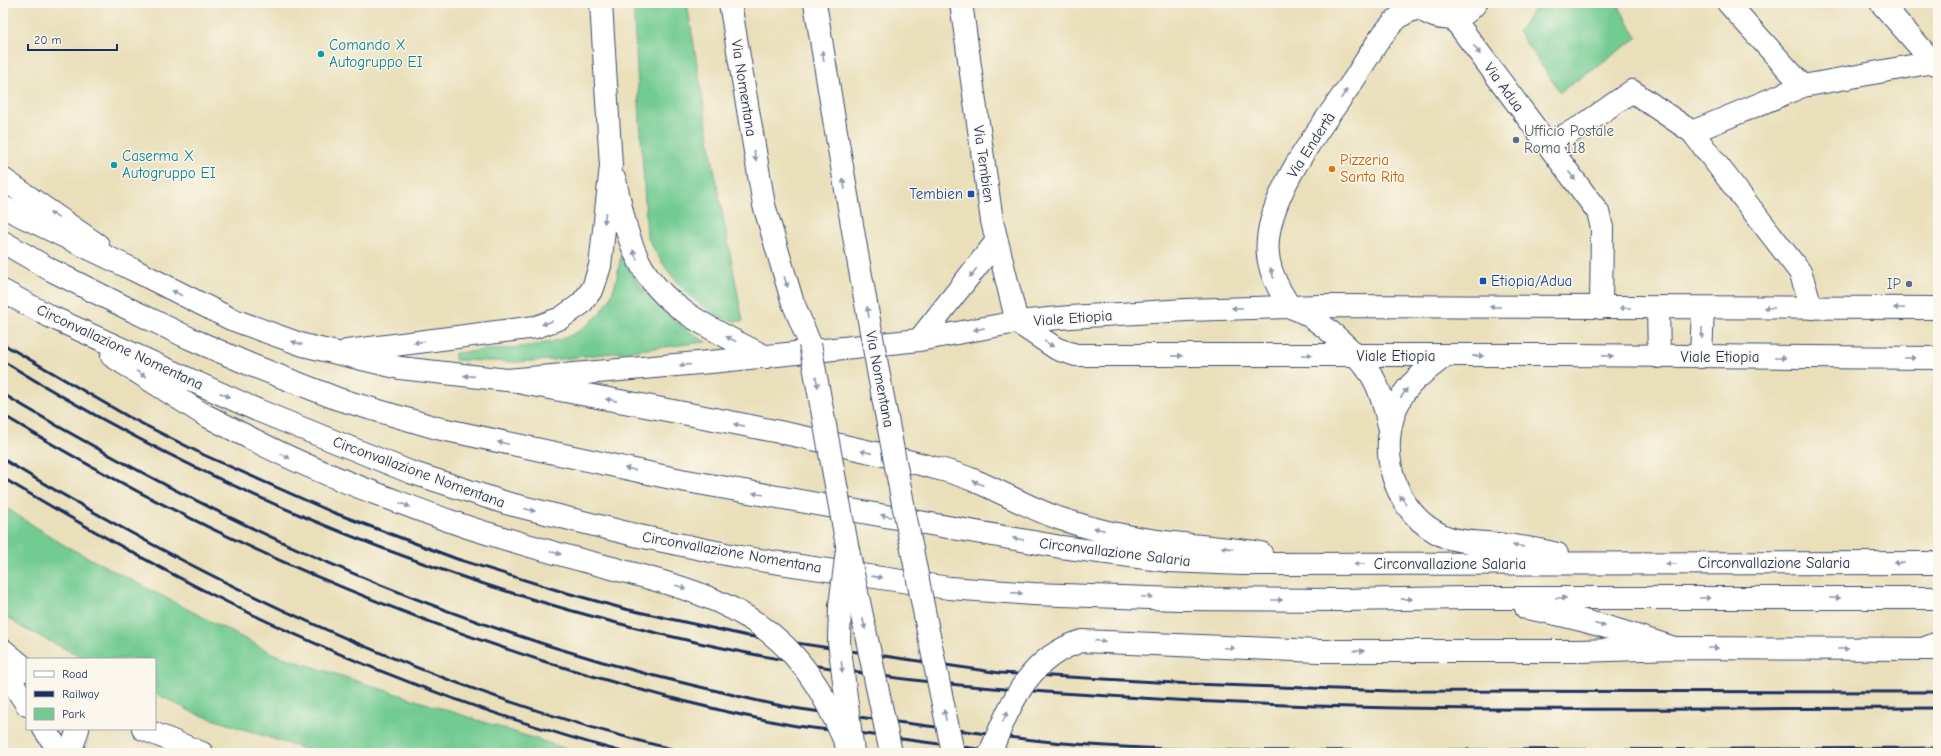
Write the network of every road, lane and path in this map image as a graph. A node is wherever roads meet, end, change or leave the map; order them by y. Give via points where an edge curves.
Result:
1 (601, 3) edge
2 (815, 3) edge
3 (961, 3) edge
4 (1476, 3) edge
5 (1728, 3) edge
6 (1881, 3) edge
7 (731, 5) edge
8 (1417, 5) edge
9 (1454, 18) junction
10 (1936, 64) edge
11 (1803, 86) junction
12 (1692, 132) junction
13 (1563, 136) dead end
14 (611, 166) junction
15 (3, 179) edge
16 (3, 207) edge
17 (3, 242) edge
18 (996, 242) junction
19 (132, 269) junction
20 (3, 291) edge
21 (1290, 307) junction
22 (1601, 308) junction
23 (1658, 308) junction
24 (1703, 308) junction
25 (1812, 308) junction
26 (1938, 308) edge
27 (49, 316) junction
28 (1017, 322) junction
29 (919, 340) junction
30 (334, 353) junction
31 (1355, 356) junction
32 (1445, 356) junction
33 (766, 357) junction
34 (1659, 357) junction
35 (1701, 357) junction
36 (1938, 358) edge
37 (508, 380) junction
38 (1390, 429) junction
39 (848, 545) junction
40 (1938, 563) edge
41 (1321, 564) junction
42 (1597, 564) junction
43 (1466, 598) junction
44 (1938, 598) edge
45 (1933, 647) edge
46 (1674, 648) junction
47 (3, 650) edge
48 (3, 668) edge
49 (26, 669) edge
50 (26, 703) edge
51 (45, 730) edge
52 (78, 730) edge
53 (145, 730) edge
54 (61, 753) edge
55 (73, 753) edge
56 (202, 753) edge
57 (850, 753) edge
58 (853, 753) edge
59 (891, 753) edge
60 (954, 753) edge
61 (990, 753) edge

1 - 14 main road
60 -> 2 main road, Via Nomentana, bridge via 841,169
3 - 18 main road, Via Tembien
4 - 9 main road via 1465,15
5 - 11 main road
6 - 10 main road
7 -> 39 main road, Via Nomentana, bridge via 764,205 790,293 810,344
8 - 9 main road via 1441,17
21 -> 8 main road, Via Endertà via 1276,282 1267,249 1270,226 1280,196 1302,155 1385,33 1398,18
9 -> 22 main road, Via Adua via 1598,212 1602,228
10 - 11 main road
11 - 12 main road
12 - 13 main road via 1632,91 1582,126
12 - 25 main road via 1800,272
14 -> 30 main road via 597,278 590,294 572,311 536,327
33 -> 14 main road via 688,313 651,280 639,263 628,237
19 -> 15 main road
16 - 19 main road
41 -> 17 main road, Circonvallazione Salaria via 1169,562 1061,547 681,480 481,438 400,418 251,366 52,270
18 - 28 main road, Via Tembien
18 -> 29 main road
30 -> 19 main road via 303,345 231,319
20 - 27 main road, Circonvallazione Nomentana
22 -> 21 main road, Viale Etiopia
21 -> 28 main road, Viale Etiopia via 1186,310
21 - 31 main road via 1300,309 1312,318
23 -> 22 main road, Viale Etiopia
23 - 24 main road, Viale Etiopia
23 - 34 main road
25 -> 24 main road, Viale Etiopia
24 -> 35 main road
26 -> 25 main road, Viale Etiopia
27 -> 43 main road, Circonvallazione Nomentana via 315,434 410,472 506,504 638,536 740,557 949,588 1033,594 1179,599
27 -> 57 main road, bridge via 203,414 323,473 439,518 680,587 725,605 765,629 795,656 823,694
28 -> 29 main road
28 -> 31 main road, Viale Etiopia via 1056,349 1076,355
29 - 33 main road
37 -> 30 main road via 400,368
31 - 32 main road, Viale Etiopia
31 - 38 main road via 1369,371 1378,387
32 -> 34 main road, Viale Etiopia
38 -> 32 main road via 1406,390
33 -> 37 main road
34 - 35 main road, Viale Etiopia
35 -> 36 main road, Viale Etiopia
41 -> 37 main road via 1224,547 1128,536 1061,519 945,470 784,433
42 -> 38 main road via 1522,547 1456,540 1432,530 1412,512 1396,487 1389,456
39 -> 58 main road, Via Nomentana, bridge via 840,606 839,642
39 -> 59 main road, Via Nomentana, bridge
40 -> 42 main road, Circonvallazione Salaria
42 -> 41 main road, Circonvallazione Salaria
43 -> 44 main road
43 -> 46 main road via 1566,615
46 -> 45 main road
61 -> 46 main road, bridge via 1016,697 1032,673 1058,650 1082,641 1318,651 1579,651
47 - 49 main road
48 - 50 main road
51 - 54 main road
52 - 55 main road via 74,737
53 - 56 main road

